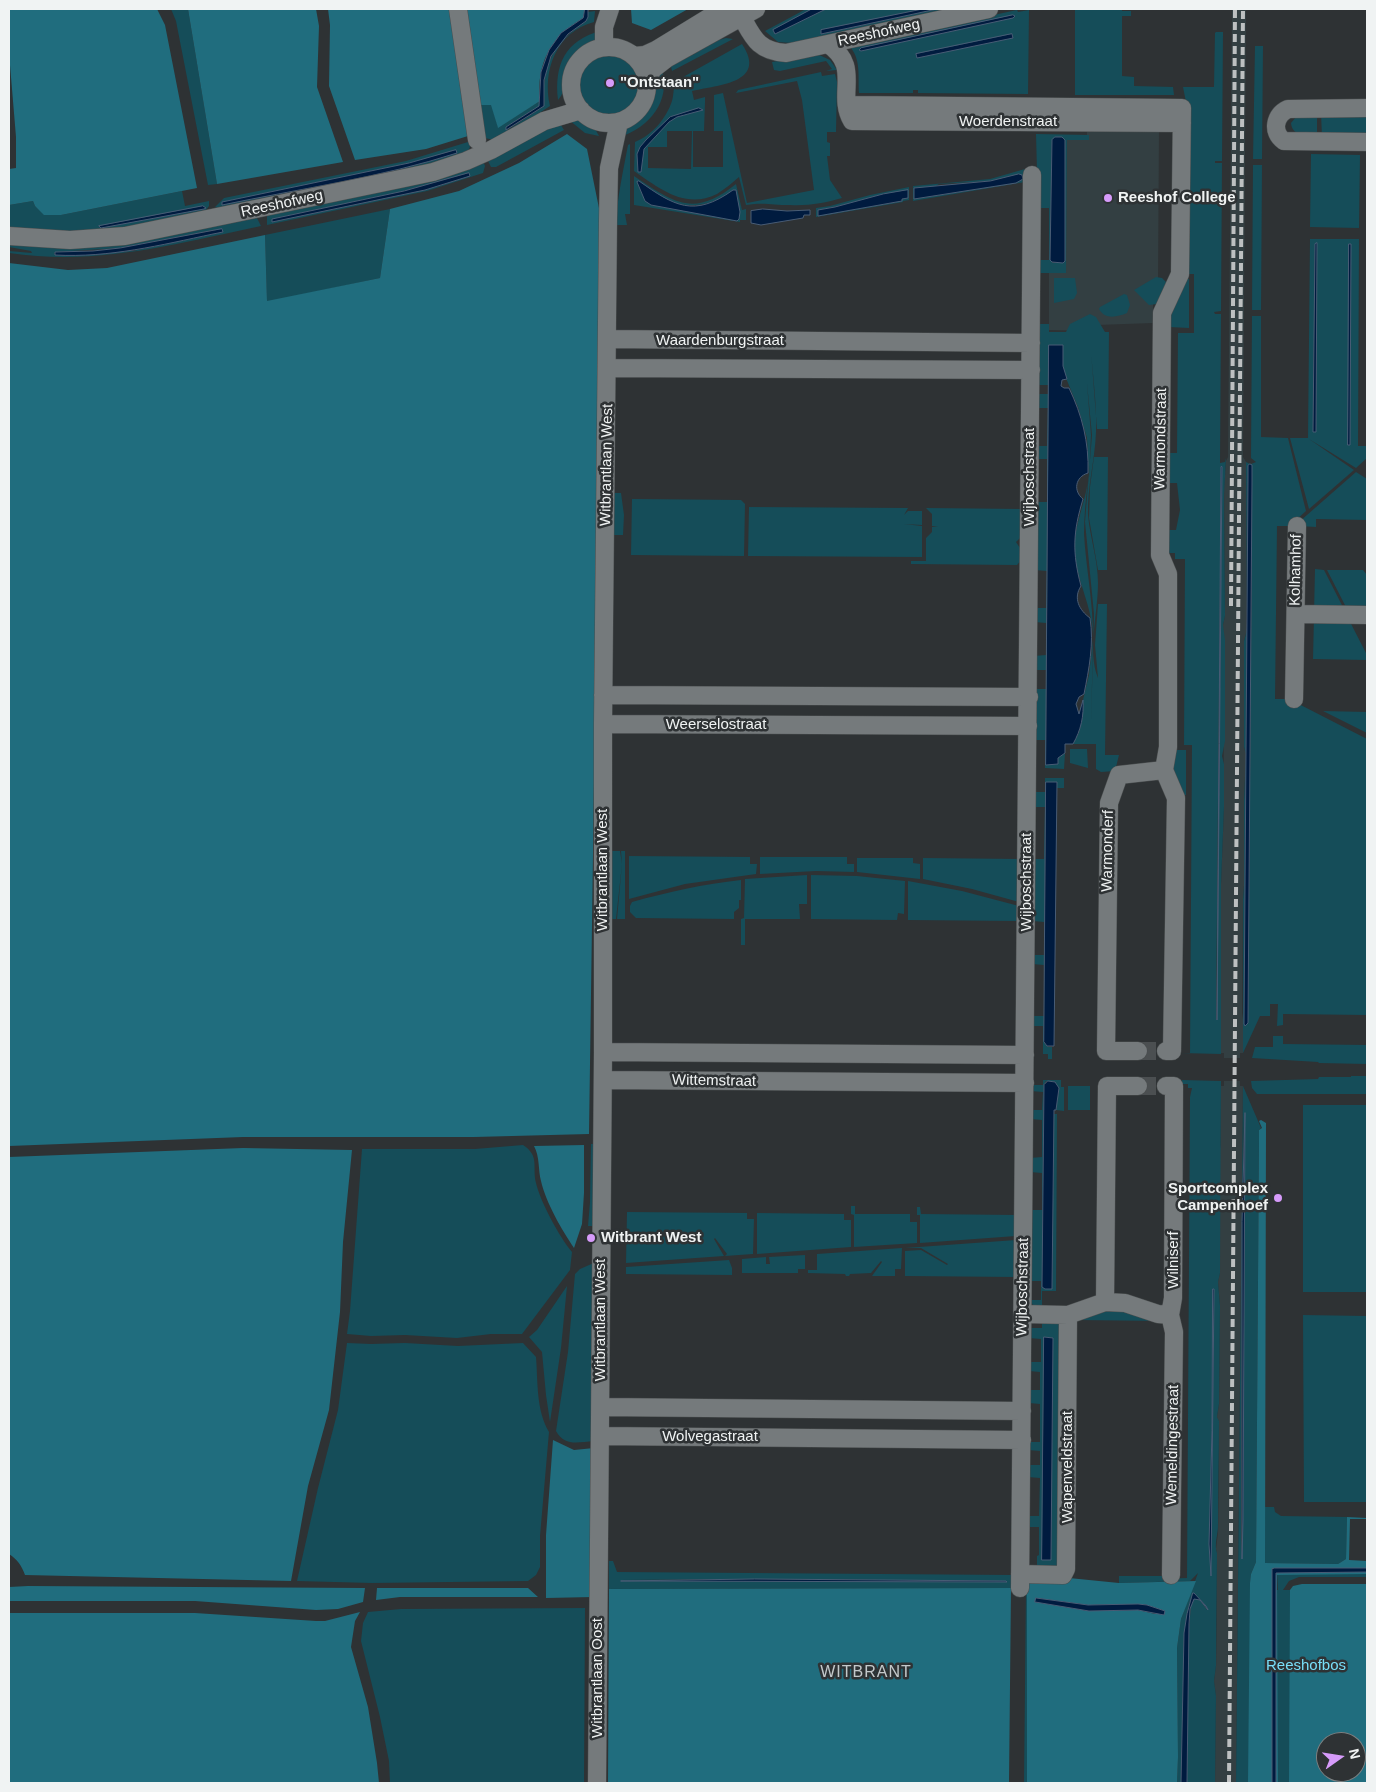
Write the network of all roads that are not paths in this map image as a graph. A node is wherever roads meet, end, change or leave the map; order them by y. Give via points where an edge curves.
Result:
1 (458, 9) edge
2 (723, 9) edge
3 (989, 9) edge
4 (610, 10) edge
5 (745, 11) edge
6 (828, 44) junction
7 (610, 47) junction
8 (635, 56) junction
9 (648, 79) junction
10 (572, 93) junction
11 (1367, 108) edge
12 (581, 110) junction
13 (1182, 116) joint
14 (544, 121) junction
15 (599, 122) junction
16 (619, 122) junction
17 (477, 140) dead end
18 (1367, 142) edge
19 (609, 168) junction
20 (1032, 175) dead end
21 (9, 236) edge
22 (608, 339) junction
23 (832, 341) junction
24 (1031, 342) junction
25 (608, 368) junction
26 (831, 369) junction
27 (1031, 370) junction
28 (1297, 526) dead end
29 (1296, 614) junction
30 (1367, 615) edge
31 (604, 695) junction
32 (829, 696) junction
33 (1029, 697) junction
34 (1294, 699) dead end
35 (603, 724) junction
36 (829, 725) junction
37 (1028, 726) junction
38 (1164, 770) junction
39 (1138, 1051) tunnel mouth
40 (1166, 1051) dead end
41 (603, 1052) junction
42 (826, 1054) junction
43 (1025, 1055) junction
44 (602, 1080) junction
45 (826, 1082) junction
46 (1025, 1083) junction
47 (1138, 1086) tunnel mouth
48 (1166, 1086) dead end
49 (1104, 1302) junction
50 (1023, 1314) junction
51 (1170, 1314) junction
52 (1068, 1316) junction
53 (601, 1408) junction
54 (820, 1409) junction
55 (1022, 1411) junction
56 (600, 1436) junction
57 (820, 1438) junction
58 (1022, 1440) junction
59 (598, 1572) joint
60 (1171, 1575) dead end
61 (1020, 1581) joint
62 (597, 1783) edge

1 - 17 street
2 - 8 street via 659,48
3 - 6 street, Reeshofweg
4 - 7 street via 604,27
5 - 6 street via 757,42 773,52 786,53
5 - 9 street via 663,61 653,69
6 - 13 street, Woerdenstraat via 845,61 848,114 852,120
7 - 8 street via 626,50
7 - 10 street via 595,49 580,59 572,75
8 - 9 street
9 - 16 street via 644,101 633,114
10 - 12 street
10 - 14 street, Reeshofweg
11 - 18 street via 1288,109 1281,112 1276,125 1284,141
12 - 14 street, Reeshofweg
12 - 15 street
13 - 38 street, Warmondstraat via 1180,274 1162,313 1160,555 1168,574 1168,747
14 - 21 street, Reeshofweg via 491,150 433,172 125,236 70,240
15 - 16 street
15 - 19 street, Witbrantlaan West
16 - 19 street, Witbrantlaan West
19 - 22 street, Witbrantlaan West
20 - 24 street, Wijboschstraat
22 - 23 street, Waardenburgstraat
22 - 25 street, Witbrantlaan West
23 - 24 street, Waardenburgstraat
23 - 26 street
24 - 27 street, Wijboschstraat
25 - 26 street, Waardenburgstraat
25 - 31 street, Witbrantlaan West
26 - 27 street, Waardenburgstraat
27 - 33 street, Wijboschstraat
28 - 29 street, Kolhamhof
29 - 30 street, Kolhamhof
29 - 34 street, Kolhamhof
31 - 32 street, Weerselostraat
31 - 35 street, Witbrantlaan West
32 - 33 street, Weerselostraat
32 - 36 street
33 - 37 street, Wijboschstraat
35 - 36 street, Weerselostraat
35 - 41 street, Witbrantlaan West
36 - 37 street, Weerselostraat
37 - 43 street, Wijboschstraat
38 - 39 street, Warmonderf via 1119,775 1109,803 1106,1051
38 - 40 street via 1176,798 1172,1051
41 - 42 street, Wittemstraat
41 - 44 street, Witbrantlaan West
42 - 43 street, Wittemstraat
42 - 45 street
43 - 46 street, Wijboschstraat
44 - 45 street, Wittemstraat
44 - 53 street, Witbrantlaan West
45 - 46 street, Wittemstraat
46 - 50 street, Wijboschstraat
47 - 49 street via 1107,1086
48 - 51 street, Wilniserf via 1174,1086 1173,1298
49 - 51 street via 1125,1303 1158,1314
49 - 52 street
50 - 52 street
50 - 55 street, Wijboschstraat
51 - 60 street, Wemeldingestraat via 1174,1332
52 - 61 street, Wapenveldstraat via 1066,1569 1063,1575
53 - 54 street, Wolvegastraat
53 - 56 street, Witbrantlaan West
54 - 55 street, Wolvegastraat
54 - 57 street
55 - 58 street, Wijboschstraat
56 - 57 street, Wolvegastraat
56 - 59 street, Witbrantlaan West
57 - 58 street, Wolvegastraat
58 - 61 street, Wijboschstraat
59 - 62 street, Witbrantlaan Oost

